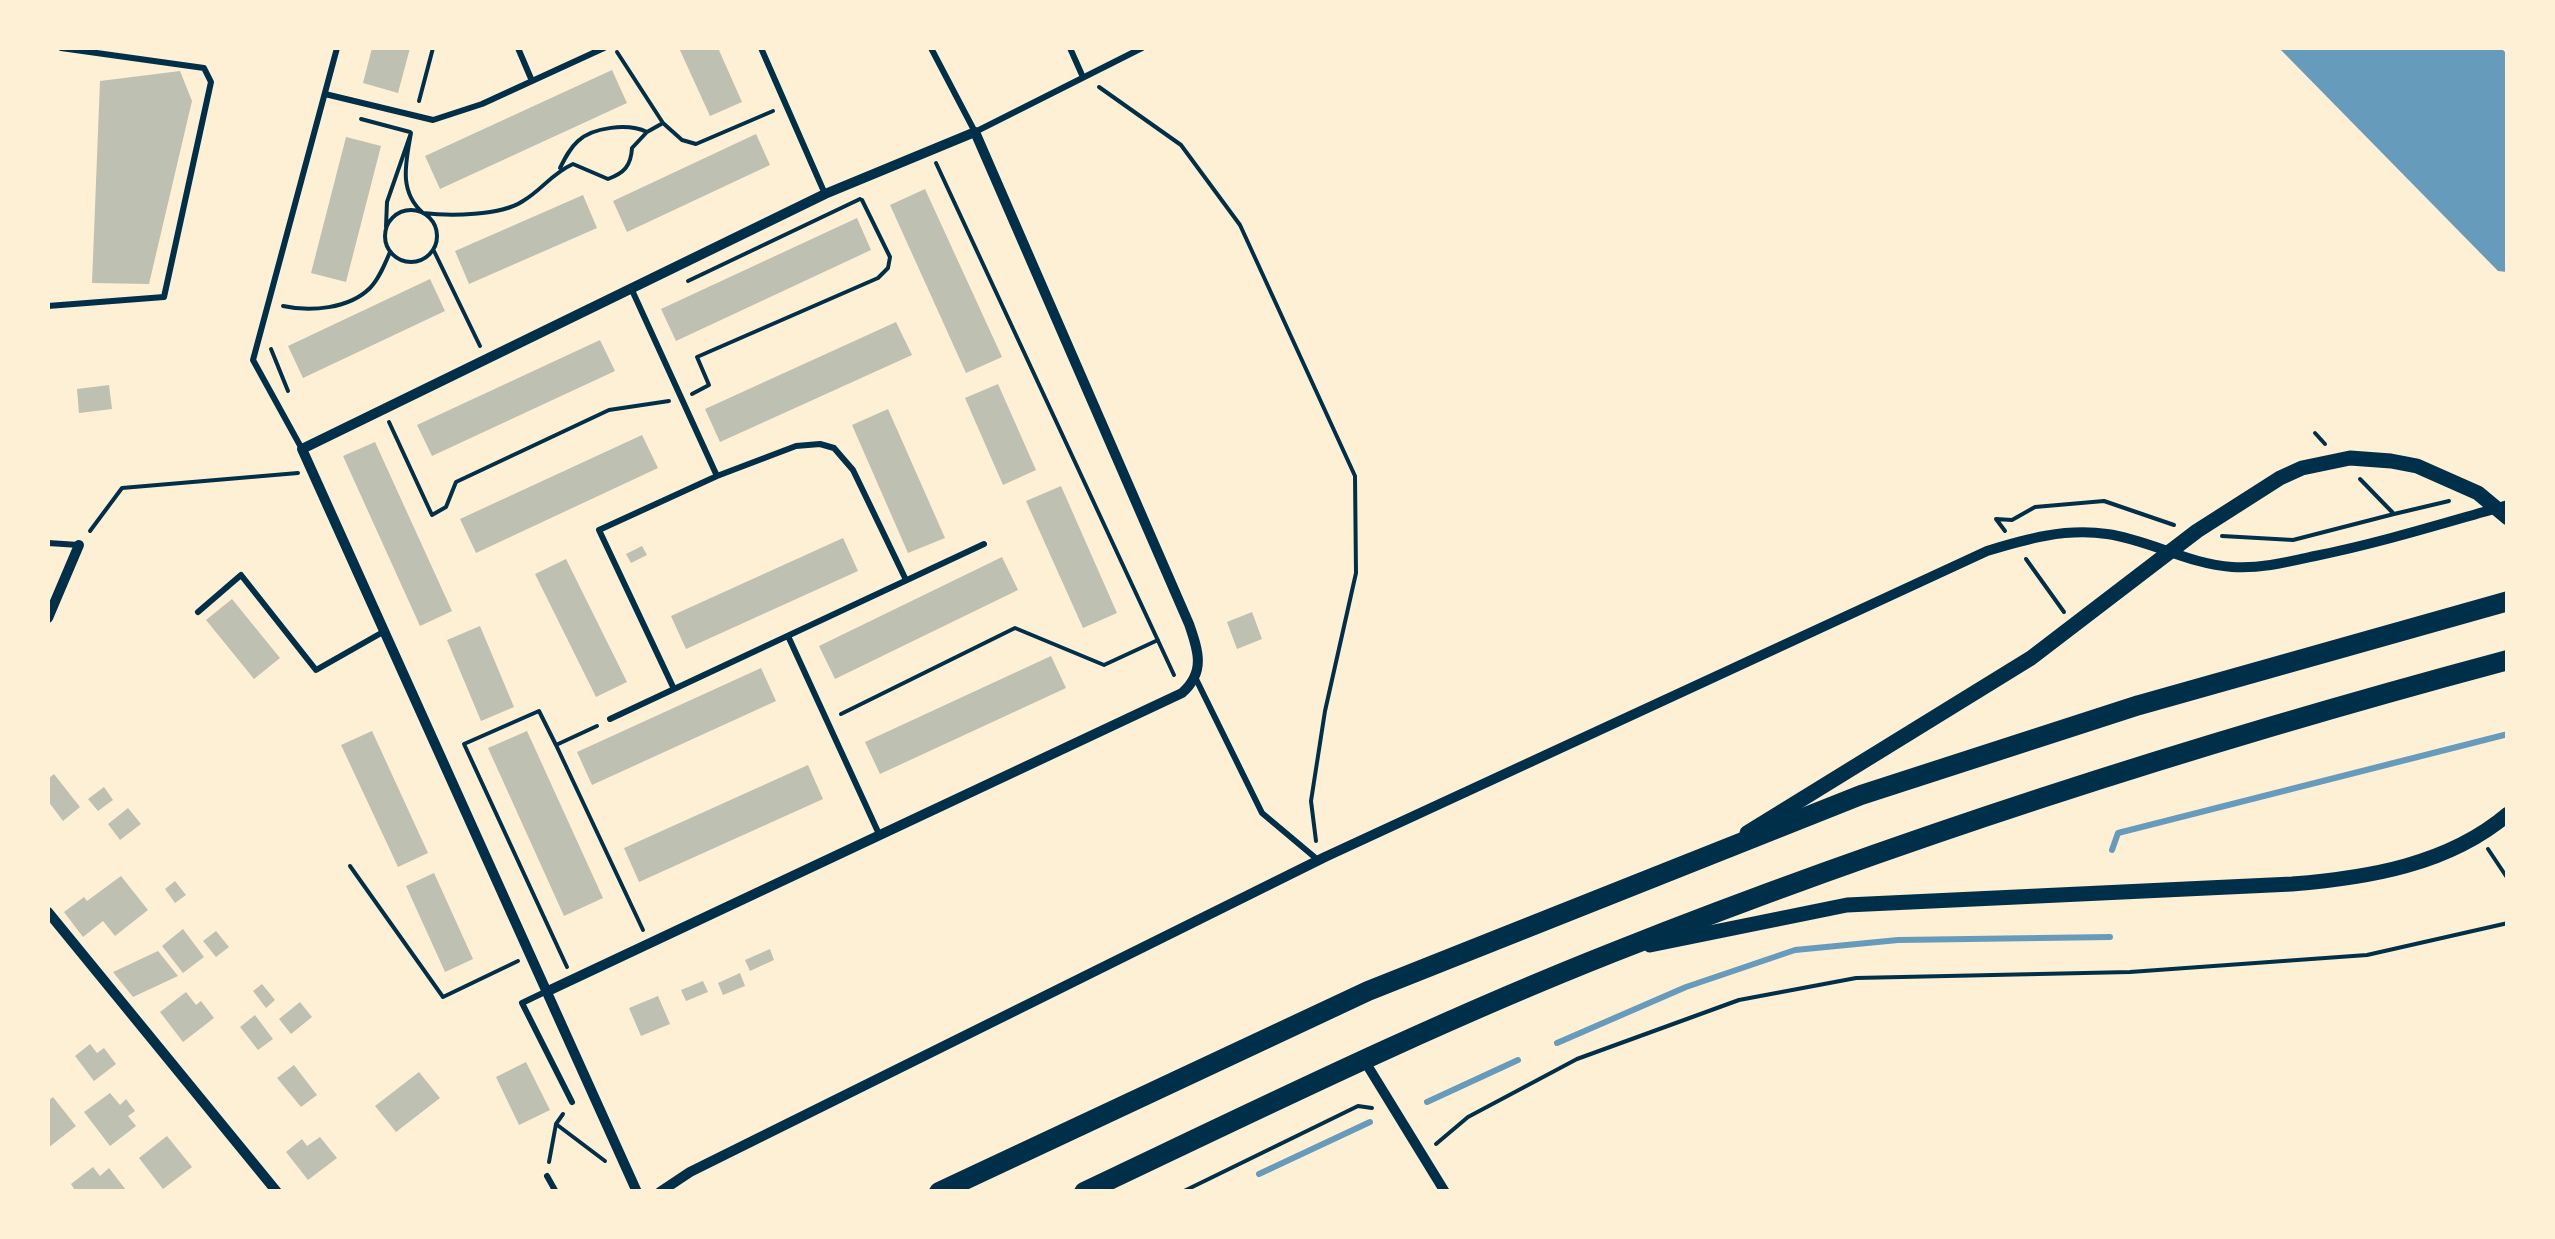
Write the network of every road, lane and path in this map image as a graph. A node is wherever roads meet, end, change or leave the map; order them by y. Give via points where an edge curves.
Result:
1 (62, 48) edge
2 (337, 48) edge
3 (433, 48) edge
4 (518, 48) edge
5 (604, 48) edge
6 (614, 48) edge
7 (761, 48) edge
8 (930, 48) edge
9 (1070, 48) edge
10 (1142, 48) edge
11 (1082, 75) junction
12 (532, 80) junction
13 (324, 94) junction
14 (786, 105) junction
15 (415, 116) junction
16 (359, 119) dead end
17 (663, 124) junction
18 (647, 132) junction
19 (975, 132) junction
20 (411, 133) junction
21 (559, 170) junction
22 (922, 170) dead end
23 (825, 194) junction
24 (423, 212) junction
25 (386, 228) junction
26 (434, 251) junction
27 (390, 252) junction
28 (631, 288) junction
29 (672, 288) dead end
30 (48, 306) edge
31 (278, 321) dead end
32 (274, 336) dead end
33 (486, 359) junction
34 (682, 399) junction
35 (383, 409) junction
36 (284, 416) junction
37 (2314, 433) dead end
38 (2328, 446) dead end
39 (302, 448) junction
40 (312, 472) junction
41 (2354, 474) dead end
42 (717, 476) junction
43 (2451, 501) dead end
44 (2508, 505) edge
45 (2508, 518) edge
46 (48, 543) edge
47 (984, 544) dead end
48 (79, 545) junction
49 (2038, 574) dead end
50 (906, 580) junction
51 (2508, 601) edge
52 (198, 612) dead end
53 (2066, 615) dead end
54 (48, 618) edge
55 (384, 631) junction
56 (788, 636) junction
57 (1158, 640) junction
58 (2508, 660) edge
59 (1196, 679) junction
60 (674, 689) junction
61 (1182, 693) junction
62 (610, 719) joint
63 (827, 720) junction
64 (556, 745) junction
65 (2508, 814) edge
66 (880, 834) junction
67 (2478, 835) junction
68 (1718, 850) junction
69 (1319, 860) junction
70 (350, 866) dead end
71 (2508, 879) edge
72 (48, 912) edge
73 (2508, 923) edge
74 (649, 943) junction
75 (1612, 953) junction
76 (532, 955) junction
77 (573, 979) junction
78 (548, 991) junction
79 (1364, 1060) junction
80 (572, 1102) joint
81 (1378, 1115) dead end
82 (556, 1124) junction
83 (1422, 1157) junction
84 (547, 1176) joint
85 (631, 1180) junction
86 (277, 1192) edge
87 (556, 1192) edge
88 (637, 1192) edge
89 (660, 1192) edge
90 (939, 1192) edge
91 (1084, 1192) edge
92 (1182, 1192) edge
93 (1445, 1192) edge

1 - 30 lane via 204,68 211,82 164,297
2 - 13 lane
3 - 15 path
4 - 12 lane
5 - 12 lane
6 - 17 path
7 - 14 lane
8 - 19 lane
9 - 11 lane
10 - 11 lane
11 - 19 lane
11 - 69 path via 1181,145 1240,225 1355,476 1356,573 1311,801
12 - 15 lane via 433,120
13 - 15 lane
13 - 36 lane via 253,360
14 - 17 path via 696,144
14 - 23 lane
16 - 20 path
17 - 18 path
18 - 21 path via 606,128 581,137
18 - 21 path via 620,174 608,179 573,164
19 - 23 street
19 - 59 street via 1189,624 1198,651
20 - 24 path via 404,176 412,203
20 - 25 path
21 - 24 path via 520,204 502,210
22 - 57 path via 936,163
23 - 28 street
24 - 25 path via 401,212
24 - 26 path via 437,229
25 - 27 path
26 - 27 path via 416,263
26 - 33 path
27 - 31 path via 369,289 316,309 282,306
28 - 33 street
28 - 34 lane
29 - 34 path via 862,198 890,258 878,278 697,357 709,385
32 - 36 path via 270,351 297,411
33 - 35 street
34 - 35 path via 609,410 456,482 446,507 432,515
34 - 42 lane
35 - 39 street
36 - 39 lane
37 - 38 path
39 - 40 street
40 - 48 path via 122,488
40 - 55 street
41 - 43 path via 2394,514
42 - 50 lane via 796,446 834,448 853,470
42 - 60 lane via 600,530
44 - 69 street via 2274,565 2201,563 2108,534 2026,538
45 - 68 street via 2478,492 2392,460 2326,461 2280,478 2197,531 2031,658
46 - 48 lane
47 - 50 lane
48 - 54 street
49 - 53 path
50 - 56 lane
51 - 68 highway via 2139,705 1861,795
52 - 55 lane via 241,575 316,670
55 - 76 street
56 - 60 lane
56 - 63 lane
57 - 61 path
57 - 63 path via 1104,665 1015,628
58 - 75 highway via 1875,854
59 - 61 street
59 - 69 lane via 1262,812
60 - 62 lane
61 - 66 street
62 - 64 path
63 - 66 lane
64 - 74 path
64 - 77 path via 539,711 464,744
65 - 67 street
66 - 74 street
67 - 71 path
67 - 75 street via 2366,877 1847,905
68 - 90 highway via 1368,991
69 - 89 street
70 - 76 path via 443,998
72 - 86 street
73 - 83 path via 2366,955 2130,972 1856,978 1739,1000 1578,1059 1468,1117
74 - 77 street
75 - 79 highway
76 - 78 street
77 - 78 street
78 - 80 lane via 522,1003
78 - 85 street
79 - 83 street
79 - 91 highway
80 - 82 path
81 - 92 path via 1358,1106
82 - 84 path
82 - 85 path
83 - 93 street
84 - 87 lane
85 - 88 street

